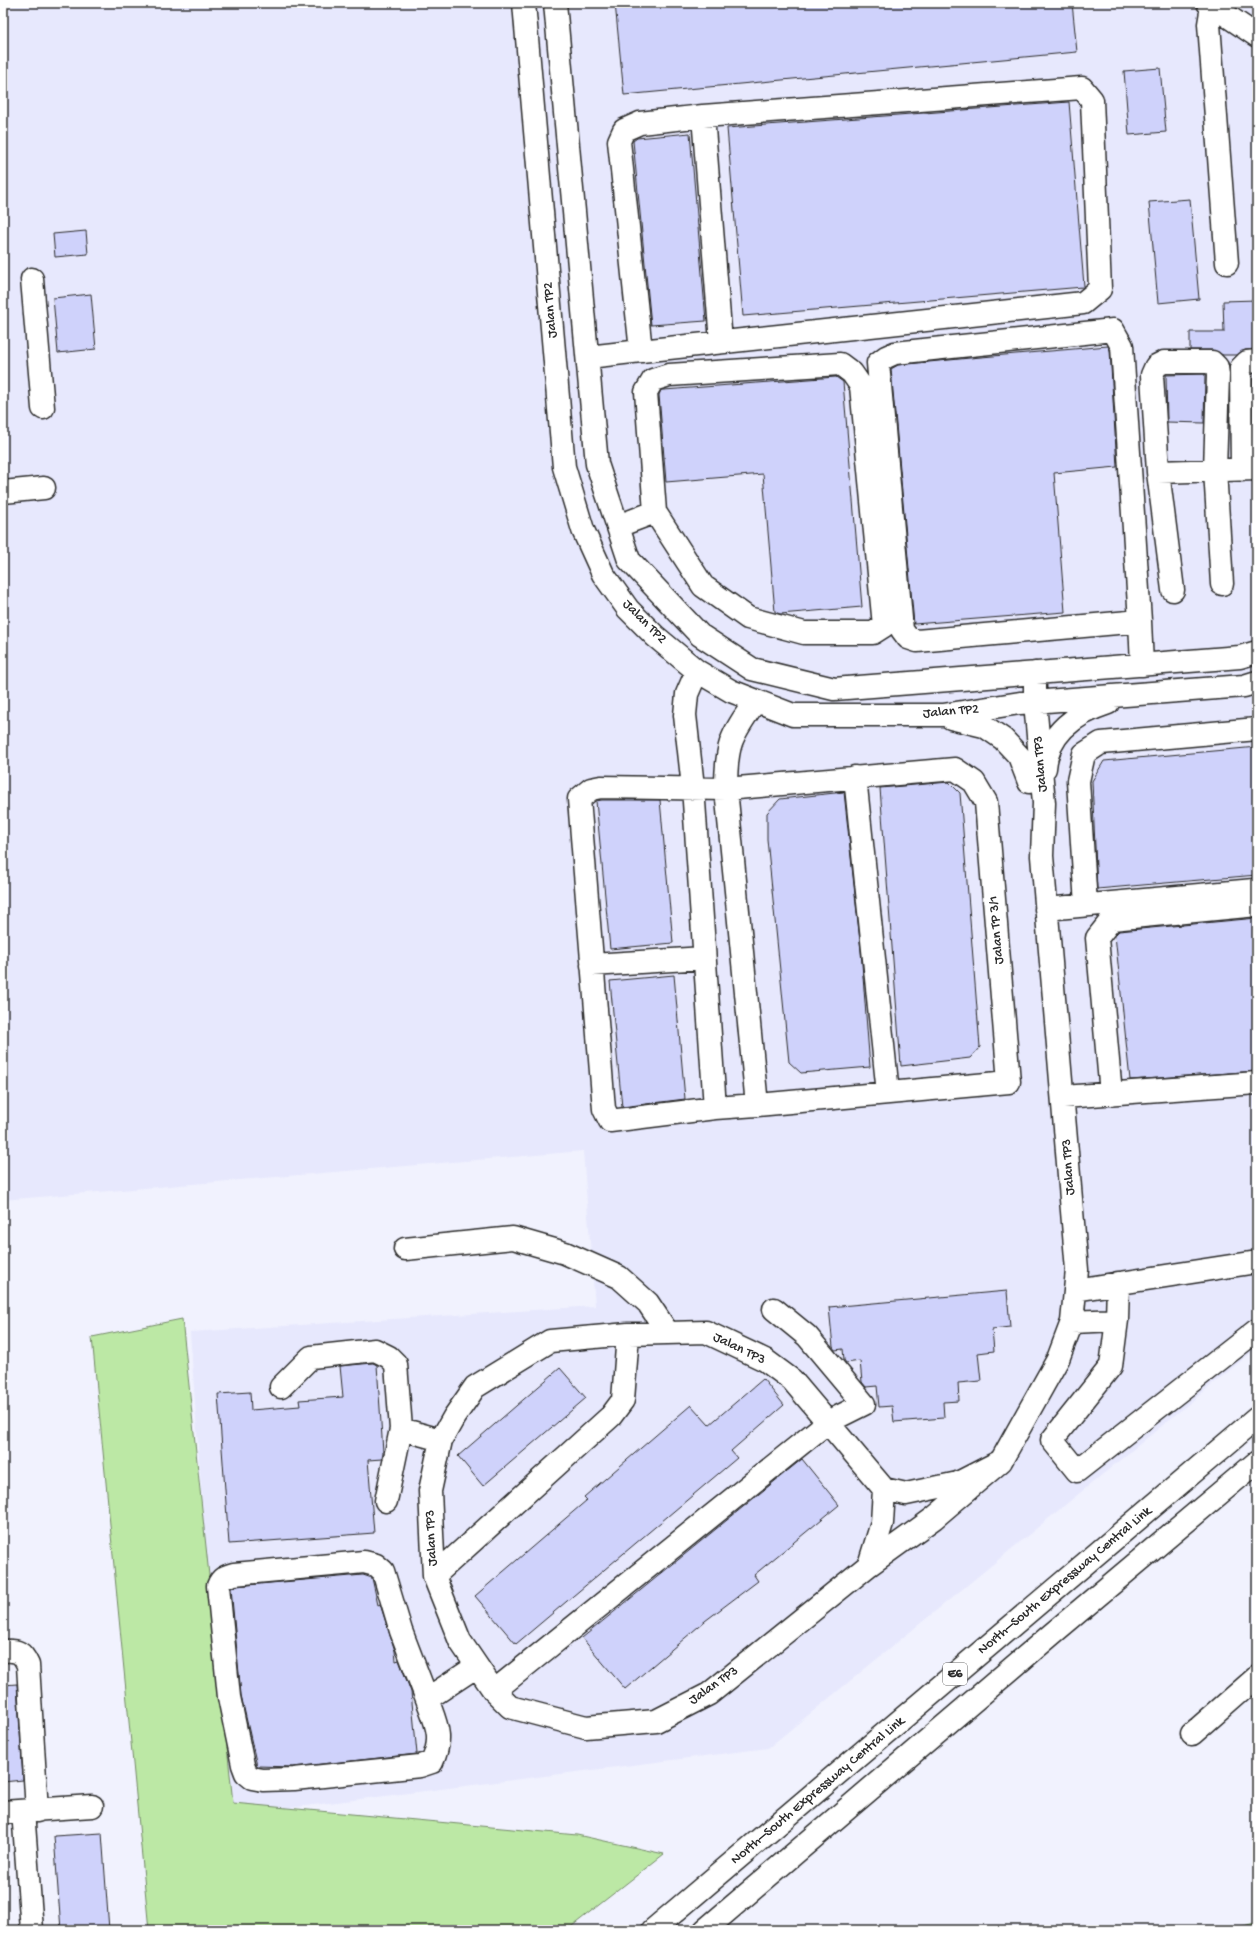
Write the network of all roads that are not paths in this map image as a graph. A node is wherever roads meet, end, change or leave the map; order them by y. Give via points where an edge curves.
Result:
1 (524, 3) edge
2 (555, 3) edge
3 (1210, 4) edge
4 (1257, 36) edge
5 (703, 116) junction
6 (1227, 263) dead end
7 (32, 279) dead end
8 (721, 342) junction
9 (641, 351) junction
10 (588, 357) junction
11 (1257, 361) edge
12 (43, 408) dead end
13 (1250, 445) edge
14 (1250, 469) edge
15 (1215, 470) junction
16 (1158, 472) junction
17 (44, 488) dead end
18 (3, 492) edge
19 (655, 512) junction
20 (618, 526) junction
21 (1222, 584) dead end
22 (1173, 590) dead end
23 (1140, 621) junction
24 (1257, 652) edge
25 (1142, 664) junction
26 (697, 671) junction
27 (1027, 674) junction
28 (1257, 682) edge
29 (1132, 695) junction
30 (756, 702) junction
31 (1028, 703) junction
32 (943, 715) junction
33 (1257, 729) edge
34 (855, 777) junction
35 (1036, 784) junction
36 (693, 787) junction
37 (726, 789) junction
38 (1257, 890) edge
39 (1086, 905) junction
40 (1257, 905) edge
41 (1046, 909) junction
42 (704, 958) junction
43 (592, 965) junction
44 (1257, 1083) edge
45 (888, 1093) junction
46 (1111, 1094) junction
47 (1063, 1097) junction
48 (757, 1105) junction
49 (715, 1108) junction
50 (405, 1249) dead end
51 (1257, 1262) edge
52 (1118, 1283) junction
53 (1075, 1290) junction
54 (774, 1308) dead end
55 (1117, 1320) junction
56 (1072, 1322) junction
57 (1257, 1330) edge
58 (668, 1333) junction
59 (628, 1334) junction
60 (281, 1387) dead end
61 (1257, 1418) edge
62 (828, 1422) junction
63 (401, 1429) junction
64 (441, 1440) junction
65 (1001, 1461) junction
66 (1257, 1462) edge
67 (884, 1489) junction
68 (386, 1501) dead end
69 (869, 1565) junction
70 (434, 1576) junction
71 (3, 1651) edge
72 (477, 1666) junction
73 (1257, 1677) edge
74 (494, 1691) junction
75 (427, 1699) junction
76 (1192, 1734) dead end
77 (92, 1806) dead end
78 (21, 1811) edge
79 (32, 1930) edge
80 (653, 1930) edge
81 (705, 1930) edge

1 - 26 main road, Jalan TP2 via 564,467 583,530 603,574 628,609 655,636
2 - 10 main road
3 - 4 main road
3 - 6 main road via 1209,24
5 - 8 main road
5 - 8 main road via 1082,88 1092,100 1100,289 1083,303
5 - 9 main road via 640,123 624,130 619,141
7 - 12 main road
8 - 9 main road
9 - 10 main road
10 - 20 main road via 597,464
11 - 13 main road via 1247,362 1241,368
13 - 14 main road
14 - 15 main road
15 - 16 main road
15 - 16 main road via 1217,367 1212,362 1164,362 1156,366 1152,375
15 - 21 main road
16 - 22 main road
17 - 18 main road
19 - 19 main road via 703,586 748,618 804,632 873,633 884,626 861,386 852,373 840,364 670,375 653,380 646,392
19 - 20 main road
20 - 27 main road via 629,560 700,635 752,669 834,689
23 - 23 main road via 1122,346 1113,330 895,353 878,363 902,630 908,638 917,641
23 - 25 main road
24 - 25 main road via 1240,657
25 - 27 main road
26 - 30 main road, Jalan TP2 via 731,692
26 - 36 main road via 688,694 685,715
27 - 31 main road, Jalan TP3
28 - 29 main road, Jalan TP2 via 1244,686
29 - 31 main road, Jalan TP2
29 - 35 main road via 1094,707 1064,726 1054,741
30 - 32 main road, Jalan TP2 via 793,715
30 - 37 main road via 738,725 730,741 726,761
31 - 32 main road, Jalan TP2
31 - 35 main road, Jalan TP3
32 - 35 main road via 984,726 1003,739 1019,756
33 - 39 main road via 1101,743 1084,754 1078,781
34 - 37 main road, Jalan TP 3/1
34 - 45 main road
34 - 45 main road, Jalan TP 3/1 via 955,769 974,782 986,802 1009,1082
35 - 41 main road, Jalan TP3
36 - 37 main road, Jalan TP 3/1
36 - 42 main road
36 - 43 main road, Jalan TP 3/1 via 601,787 591,789 579,799
37 - 48 main road
38 - 39 main road
39 - 41 main road
40 - 46 main road via 1112,919 1097,938
41 - 47 main road, Jalan TP3
42 - 43 main road
42 - 49 main road
43 - 49 main road, Jalan TP 3/1 via 604,1109 610,1121
44 - 46 main road
45 - 48 main road, Jalan TP 3/1
46 - 47 main road
47 - 53 main road, Jalan TP3 via 1076,1270
48 - 49 main road, Jalan TP 3/1
50 - 58 main road via 512,1238 564,1253 619,1276 648,1303
51 - 52 main road
52 - 53 main road
52 - 55 main road
53 - 56 main road, Jalan TP3
54 - 62 main road via 807,1336 864,1404
55 - 56 main road
55 - 57 main road via 1111,1366 1052,1440 1077,1471
56 - 65 main road, Jalan TP3 via 1058,1359
58 - 59 main road, Jalan TP3
58 - 62 main road, Jalan TP3 via 706,1332 765,1360 792,1380
59 - 64 main road, Jalan TP3 via 550,1341 475,1387
59 - 70 main road via 623,1400 611,1416
60 - 63 main road via 311,1357 375,1350 396,1364
61 - 80 main road, North–South Expressway Central Link / E6
62 - 67 main road, Jalan TP3
62 - 74 main road
63 - 64 main road
63 - 68 main road
64 - 70 main road, Jalan TP3 via 430,1491
65 - 67 main road via 958,1483 943,1487 906,1494
65 - 69 main road, Jalan TP3 via 934,1518
66 - 81 main road, E6 via 1058,1628
67 - 69 main road via 882,1523
69 - 74 main road, Jalan TP3 via 709,1694 656,1722 586,1726 510,1707
70 - 72 main road, Jalan TP3 via 460,1641
71 - 78 main road via 14,1650 23,1655 28,1666
72 - 74 main road, Jalan TP3
72 - 75 main road
73 - 76 main road
75 - 75 main road via 438,1729 438,1749 432,1762 420,1766 294,1779 252,1778 242,1765 228,1697 218,1586 220,1581 224,1577 249,1572 364,1562 376,1565 383,1571 401,1630
77 - 78 main road
78 - 79 main road

